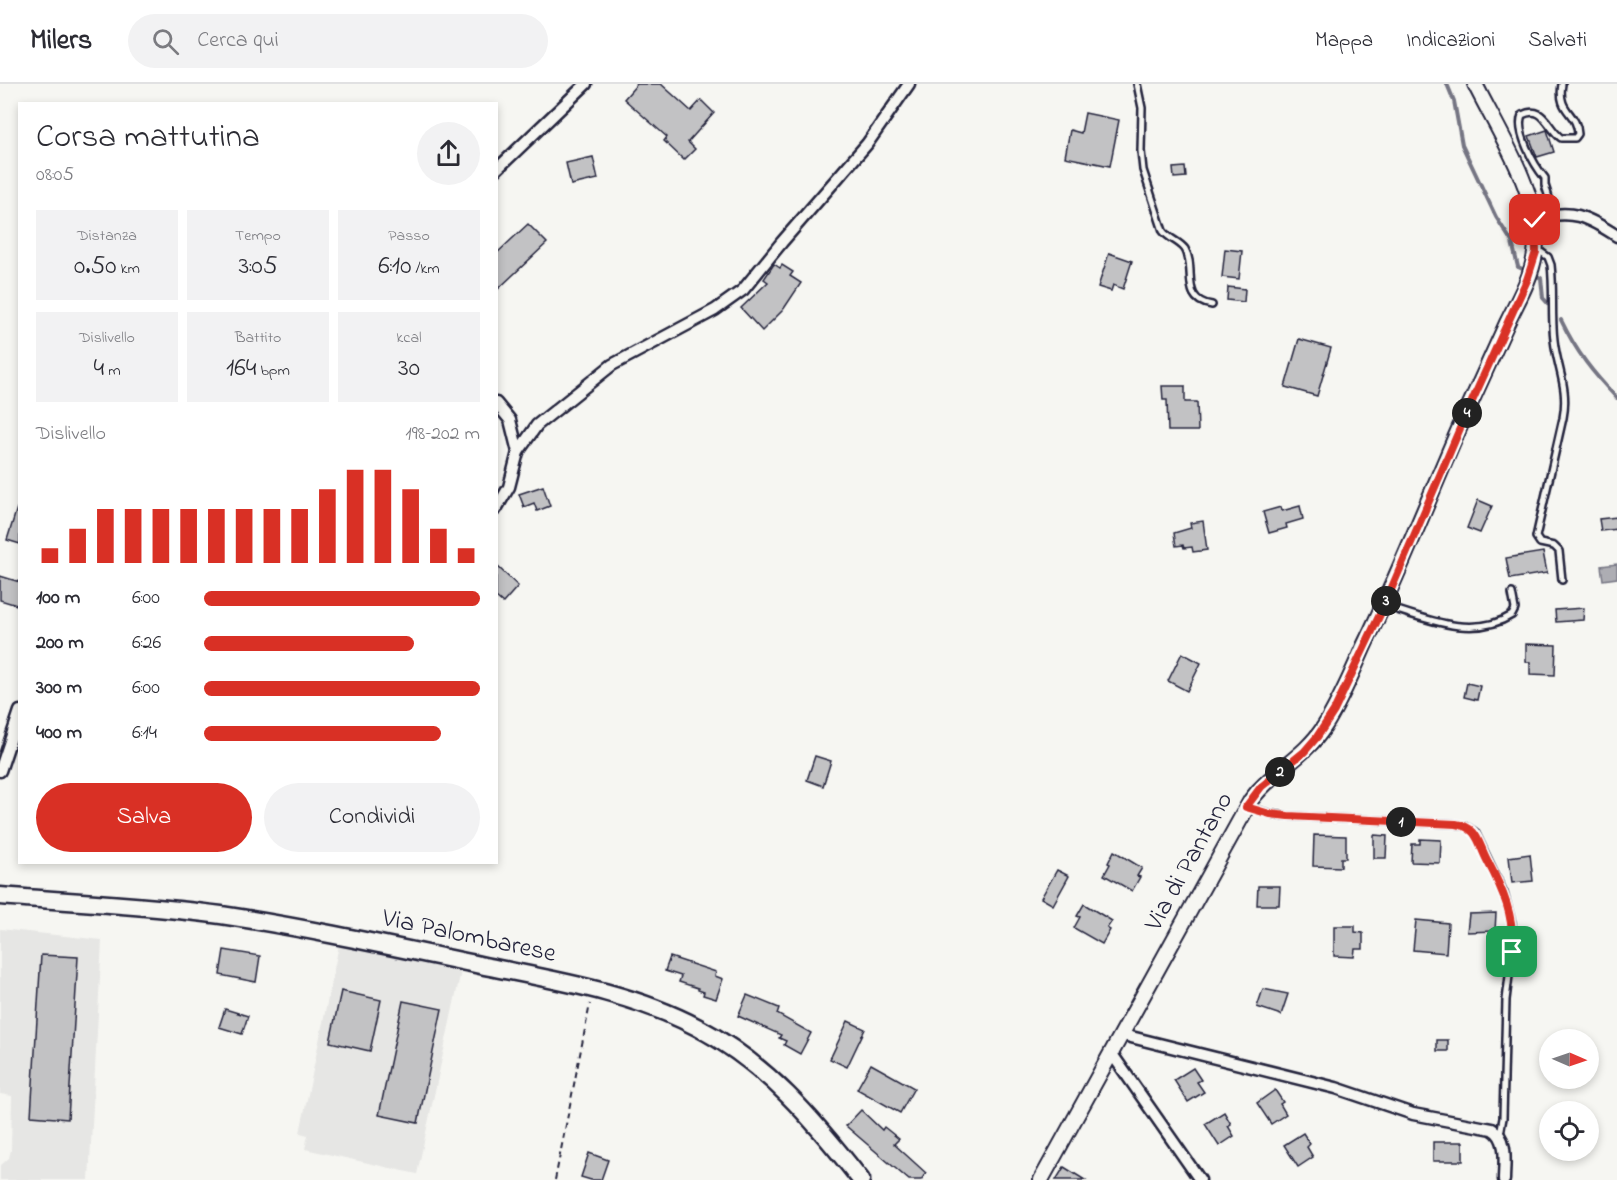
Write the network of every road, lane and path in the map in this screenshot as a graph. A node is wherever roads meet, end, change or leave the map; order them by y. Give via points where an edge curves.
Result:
1 (586, 84) edge
2 (909, 84) edge
3 (1137, 84) edge
4 (1475, 84) edge
5 (1562, 84) edge
6 (498, 168) edge
7 (1554, 214) junction
8 (1535, 220) junction
9 (1617, 236) edge
10 (1536, 248) junction
11 (1212, 305) dead end
12 (498, 405) edge
13 (518, 452) junction
14 (498, 506) edge
15 (1562, 580) dead end
16 (1512, 593) dead end
17 (1384, 606) junction
18 (18, 717) edge
19 (18, 750) edge
20 (6, 752) junction
21 (0, 771) edge
22 (1246, 807) junction
23 (0, 896) edge
24 (593, 990) junction
25 (1123, 1035) junction
26 (1112, 1054) junction
27 (1500, 1134) junction
28 (555, 1180) edge
29 (861, 1180) edge
30 (1041, 1180) edge
31 (1200, 1180) edge
32 (1504, 1180) edge

1 - 6 street
2 - 13 street via 861,152 738,294 605,370 541,422
3 - 11 lane via 1146,181 1163,231 1186,252 1195,297
4 - 8 street, Via di Pantano via 1528,193
5 - 7 lane via 1563,107 1578,124 1575,138 1561,138 1538,113 1522,115 1519,124 1545,178
7 - 8 street
7 - 9 street via 1581,216
8 - 10 street, Via di Pantano
10 - 15 lane via 1548,257 1551,265 1553,334 1565,401 1536,537 1540,543 1559,551
10 - 17 street, Via di Pantano via 1524,286
12 - 13 street via 510,420
13 - 14 street via 509,487
16 - 17 lane via 1512,615 1481,625 1446,624
17 - 22 street, Via di Pantano via 1320,734 1261,787
18 - 20 street
19 - 20 street
20 - 21 street
22 - 25 street, Via di Pantano
22 - 27 lane via 1288,816 1456,824 1475,832 1507,901 1513,934
23 - 24 main road, Via Palombarese via 228,917
24 - 28 path
24 - 29 main road, Via Palombarese via 674,1016 743,1055 799,1105
25 - 26 street, Via di Pantano
25 - 27 street via 1270,1070 1413,1114 1488,1128
26 - 30 street, Via di Pantano
26 - 31 street
27 - 32 street

